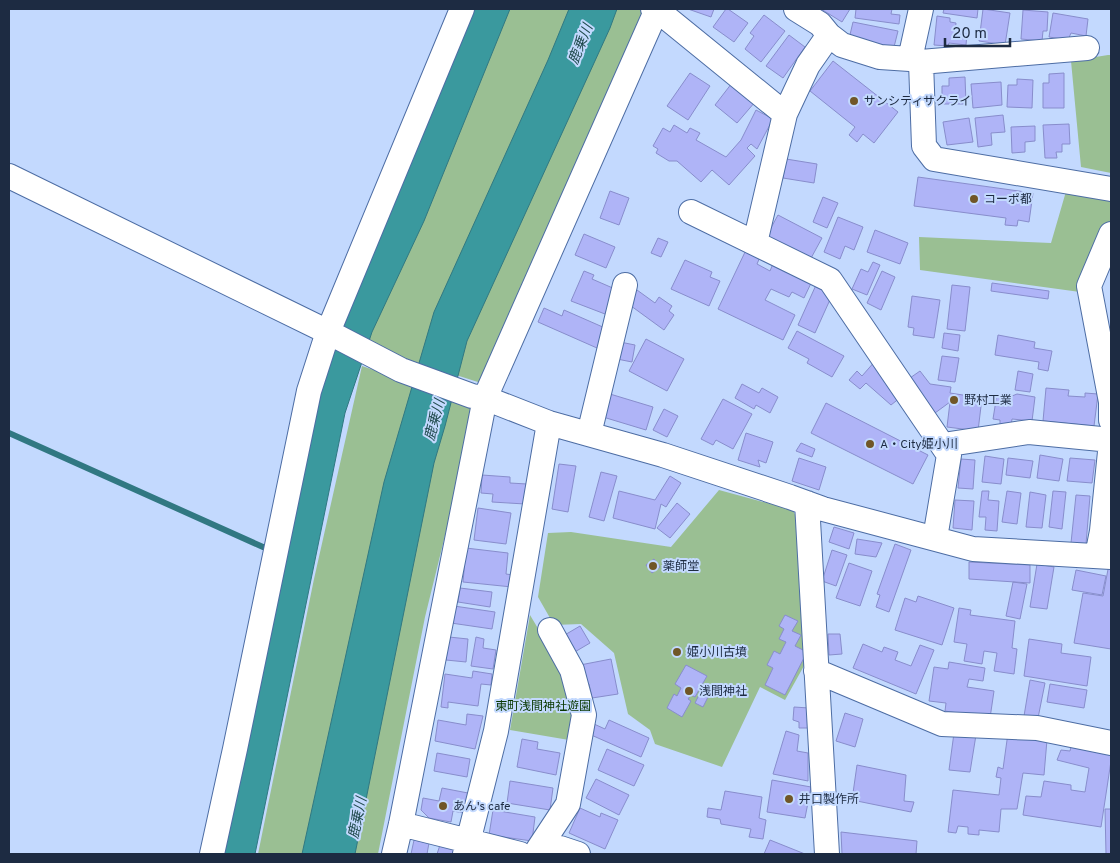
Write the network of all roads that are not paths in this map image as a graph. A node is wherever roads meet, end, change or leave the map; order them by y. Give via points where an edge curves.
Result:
1 (462, 9) edge
2 (656, 9) edge
3 (796, 9) edge
4 (921, 9) edge
5 (829, 35) junction
6 (1087, 48) dead end
7 (916, 61) junction
8 (785, 114) junction
9 (9, 176) edge
10 (1111, 189) edge
11 (691, 212) dead end
12 (1111, 234) edge
13 (756, 243) junction
14 (625, 285) dead end
15 (328, 332) junction
16 (478, 397) junction
17 (1111, 420) edge
18 (549, 423) junction
19 (589, 434) junction
20 (1111, 441) edge
21 (943, 445) junction
22 (807, 503) junction
23 (935, 538) junction
24 (1104, 556) edge
25 (550, 630) dead end
26 (816, 671) junction
27 (1111, 744) edge
28 (401, 824) junction
29 (467, 848) edge
30 (212, 854) edge
31 (394, 854) edge
32 (520, 854) edge
33 (535, 854) edge
34 (542, 854) edge
35 (578, 854) edge
36 (827, 854) edge

1 - 15 street
2 - 8 street
2 - 16 street
3 - 5 street via 820,24
4 - 7 street
5 - 7 street via 842,45 880,58
5 - 8 street via 808,66
6 - 7 street
7 - 10 street via 924,146 934,159
8 - 13 street
9 - 15 street
11 - 13 street
12 - 17 street via 1089,286 1111,402
13 - 21 street via 830,280
14 - 19 street
15 - 16 street via 401,370
15 - 30 street via 309,391
16 - 18 street
16 - 28 street
18 - 19 street
18 - 29 street via 496,731
19 - 22 street
20 - 21 street via 1028,432
20 - 24 street via 1102,531
21 - 23 street via 950,455
22 - 23 street
22 - 26 street
23 - 24 street via 973,549
25 - 33 street via 572,670 584,716 568,804
26 - 27 street via 942,724 1037,728
26 - 36 street
28 - 29 street
28 - 31 street
29 - 32 street
34 - 35 street via 560,848

